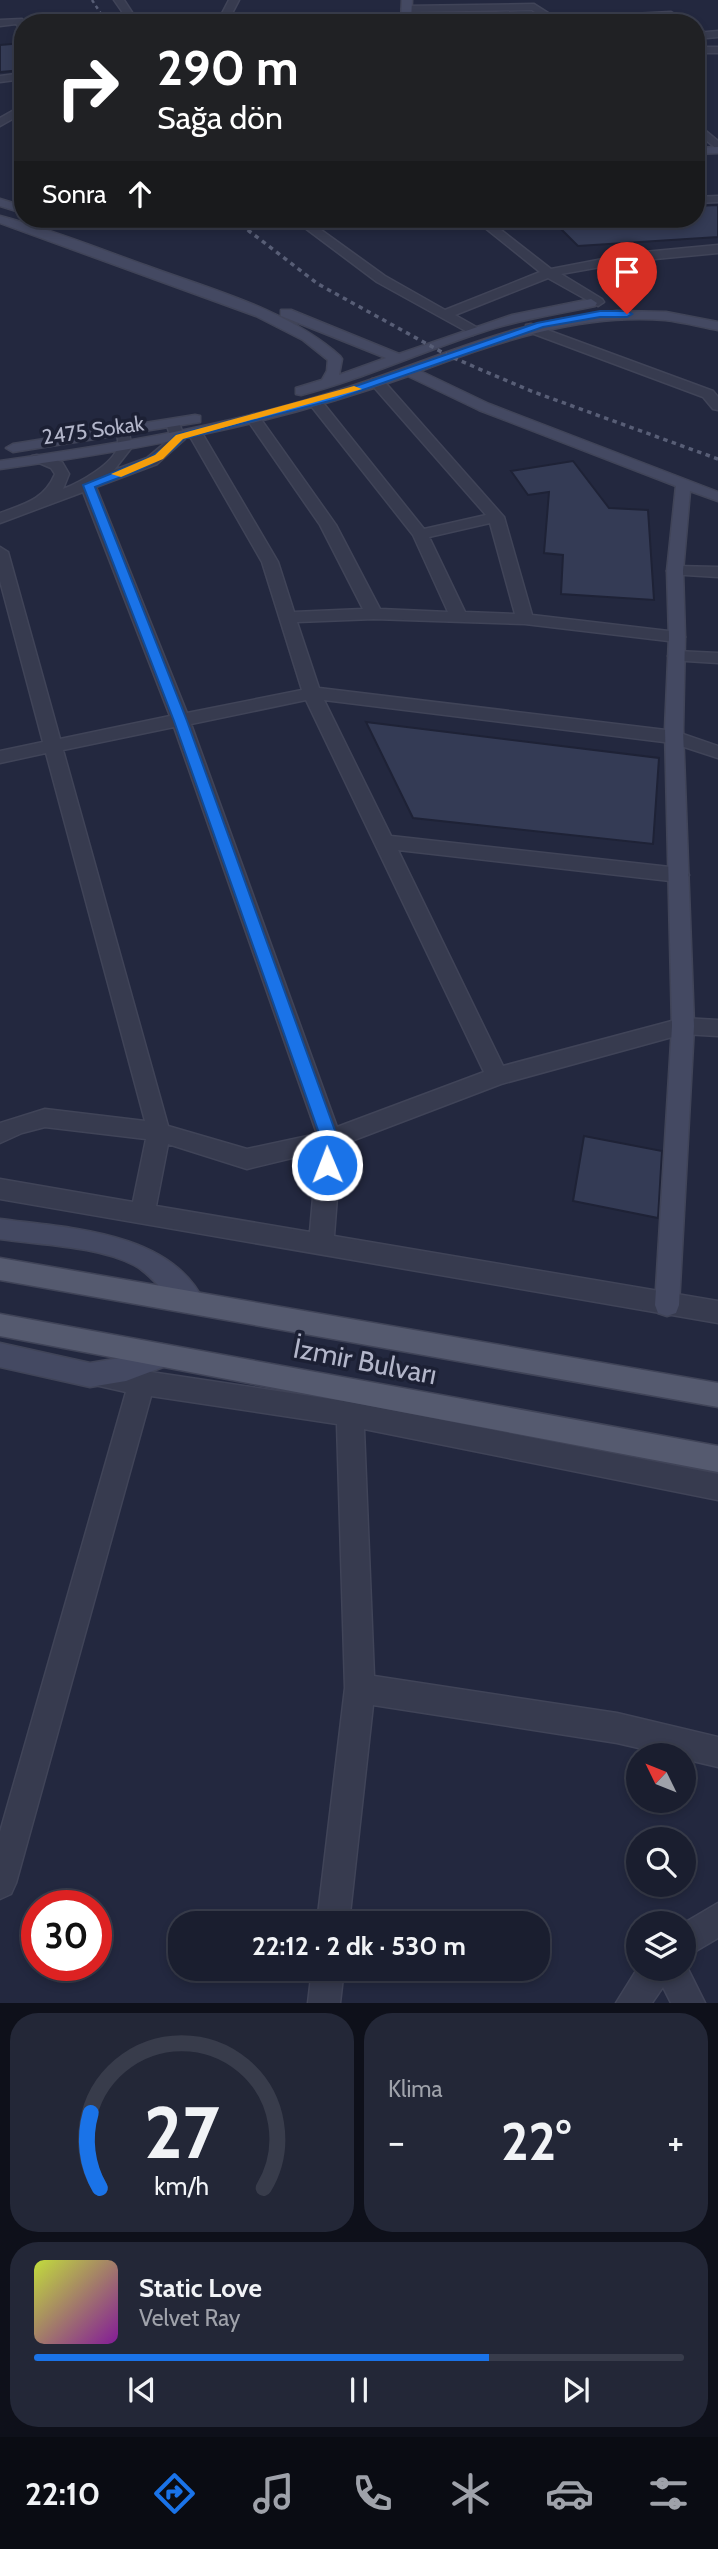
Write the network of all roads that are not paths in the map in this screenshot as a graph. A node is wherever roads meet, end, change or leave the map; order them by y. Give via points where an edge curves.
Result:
1 (407, 4) edge
2 (544, 14) edge
3 (705, 135) edge
4 (718, 148) edge
5 (27, 228) edge
6 (311, 228) edge
7 (492, 228) edge
8 (82, 233) dead end
9 (718, 250) edge
10 (549, 273) junction
11 (598, 302) junction
12 (706, 309) dead end
13 (444, 315) junction
14 (718, 326) edge
15 (531, 328) junction
16 (474, 331) junction
17 (398, 358) junction
18 (408, 371) junction
19 (377, 382) junction
20 (327, 384) junction
21 (315, 402) junction
22 (718, 406) edge
23 (253, 418) junction
24 (183, 431) junction
25 (124, 440) junction
26 (0, 450) edge
27 (37, 460) junction
28 (0, 465) edge
29 (89, 485) junction
30 (683, 485) junction
31 (718, 497) edge
32 (42, 502) junction
33 (496, 517) junction
34 (0, 518) edge
35 (421, 534) junction
36 (0, 552) edge
37 (675, 572) junction
38 (718, 572) edge
39 (374, 614) junction
40 (288, 617) junction
41 (459, 617) junction
42 (525, 619) junction
43 (676, 647) junction
44 (718, 659) edge
45 (312, 693) junction
46 (181, 721) junction
47 (674, 737) junction
48 (55, 746) junction
49 (718, 752) edge
50 (0, 757) edge
51 (383, 842) junction
52 (678, 875) junction
53 (683, 1026) junction
54 (718, 1028) edge
55 (497, 1076) junction
56 (159, 1132) junction
57 (0, 1134) edge
58 (330, 1139) junction
59 (0, 1189) edge
60 (143, 1212) junction
61 (0, 1229) edge
62 (321, 1243) junction
63 (0, 1269) edge
64 (192, 1303) junction
65 (667, 1305) junction
66 (718, 1312) edge
67 (0, 1325) edge
68 (0, 1355) edge
69 (162, 1356) junction
70 (90, 1375) junction
71 (142, 1381) junction
72 (718, 1395) edge
73 (350, 1413) junction
74 (718, 1459) edge
75 (718, 1488) edge
76 (360, 1688) junction
77 (718, 1752) edge
78 (0, 1883) edge
79 (334, 1911) edge
80 (718, 1919) edge
81 (696, 1934) edge
82 (327, 1981) edge
83 (648, 1981) edge
84 (677, 1981) edge
85 (324, 2003) edge
86 (632, 2003) edge
87 (689, 2003) edge

1 - 2 street via 534,7
3 - 4 street
5 - 20 main road via 117,258 292,329 335,359
6 - 13 street via 381,279
7 - 10 street
8 - 17 main road
9 - 10 street via 634,257
10 - 11 street
10 - 13 street
11 - 12 main road, 2475 Sokak via 668,303
11 - 16 main road, 2475 Sokak via 551,307
13 - 16 street
14 - 15 main road, 2475 Sokak via 654,314 600,314
15 - 18 main road, 2475 Sokak
15 - 22 street via 708,394
16 - 17 main road, 2475 Sokak
17 - 20 main road, 2475 Sokak
18 - 19 main road, 2475 Sokak
18 - 30 main road via 484,407
19 - 21 main road, 2475 Sokak
19 - 33 street
20 - 24 main road, 2475 Sokak
21 - 23 main road, 2475 Sokak
21 - 35 street
23 - 24 main road, 2475 Sokak
23 - 39 street via 328,525
24 - 25 main road, 2475 Sokak
24 - 29 street via 168,451 152,461
24 - 40 street via 270,562
25 - 26 main road, 2475 Sokak
25 - 27 main road, 2475 Sokak
25 - 29 street via 110,466
27 - 28 main road, 2475 Sokak
27 - 32 street via 57,465 62,474 56,489
29 - 32 street
29 - 46 street
30 - 31 main road
30 - 37 main road
32 - 34 street
33 - 35 street
33 - 42 street
35 - 41 street
36 - 48 street
37 - 38 street
37 - 43 main road
39 - 40 street
39 - 41 street
40 - 45 street
41 - 42 street
42 - 43 street
43 - 44 street
43 - 47 main road
45 - 46 street
45 - 47 street
45 - 51 street
46 - 48 street
46 - 58 street
47 - 49 street
47 - 52 main road
48 - 50 street
48 - 56 street
51 - 52 street
51 - 55 street
52 - 53 main road
53 - 54 street
53 - 55 street
53 - 65 main road
55 - 58 street
56 - 57 street via 45,1118
56 - 58 street via 247,1159
56 - 60 street
58 - 62 street
59 - 60 street
60 - 62 street
61 - 64 main road via 122,1249 159,1268
62 - 65 street
63 - 64 main road, İzmir Bulvarı
64 - 72 main road, İzmir Bulvarı
65 - 66 street
67 - 69 main road, İzmir Bulvarı
68 - 70 main road
69 - 70 main road
69 - 74 main road, İzmir Bulvarı
70 - 71 street
71 - 73 street
71 - 78 street
73 - 75 street
73 - 76 street
76 - 77 street via 617,1728
76 - 79 street
80 - 81 street
82 - 85 street
83 - 86 street
84 - 87 street

